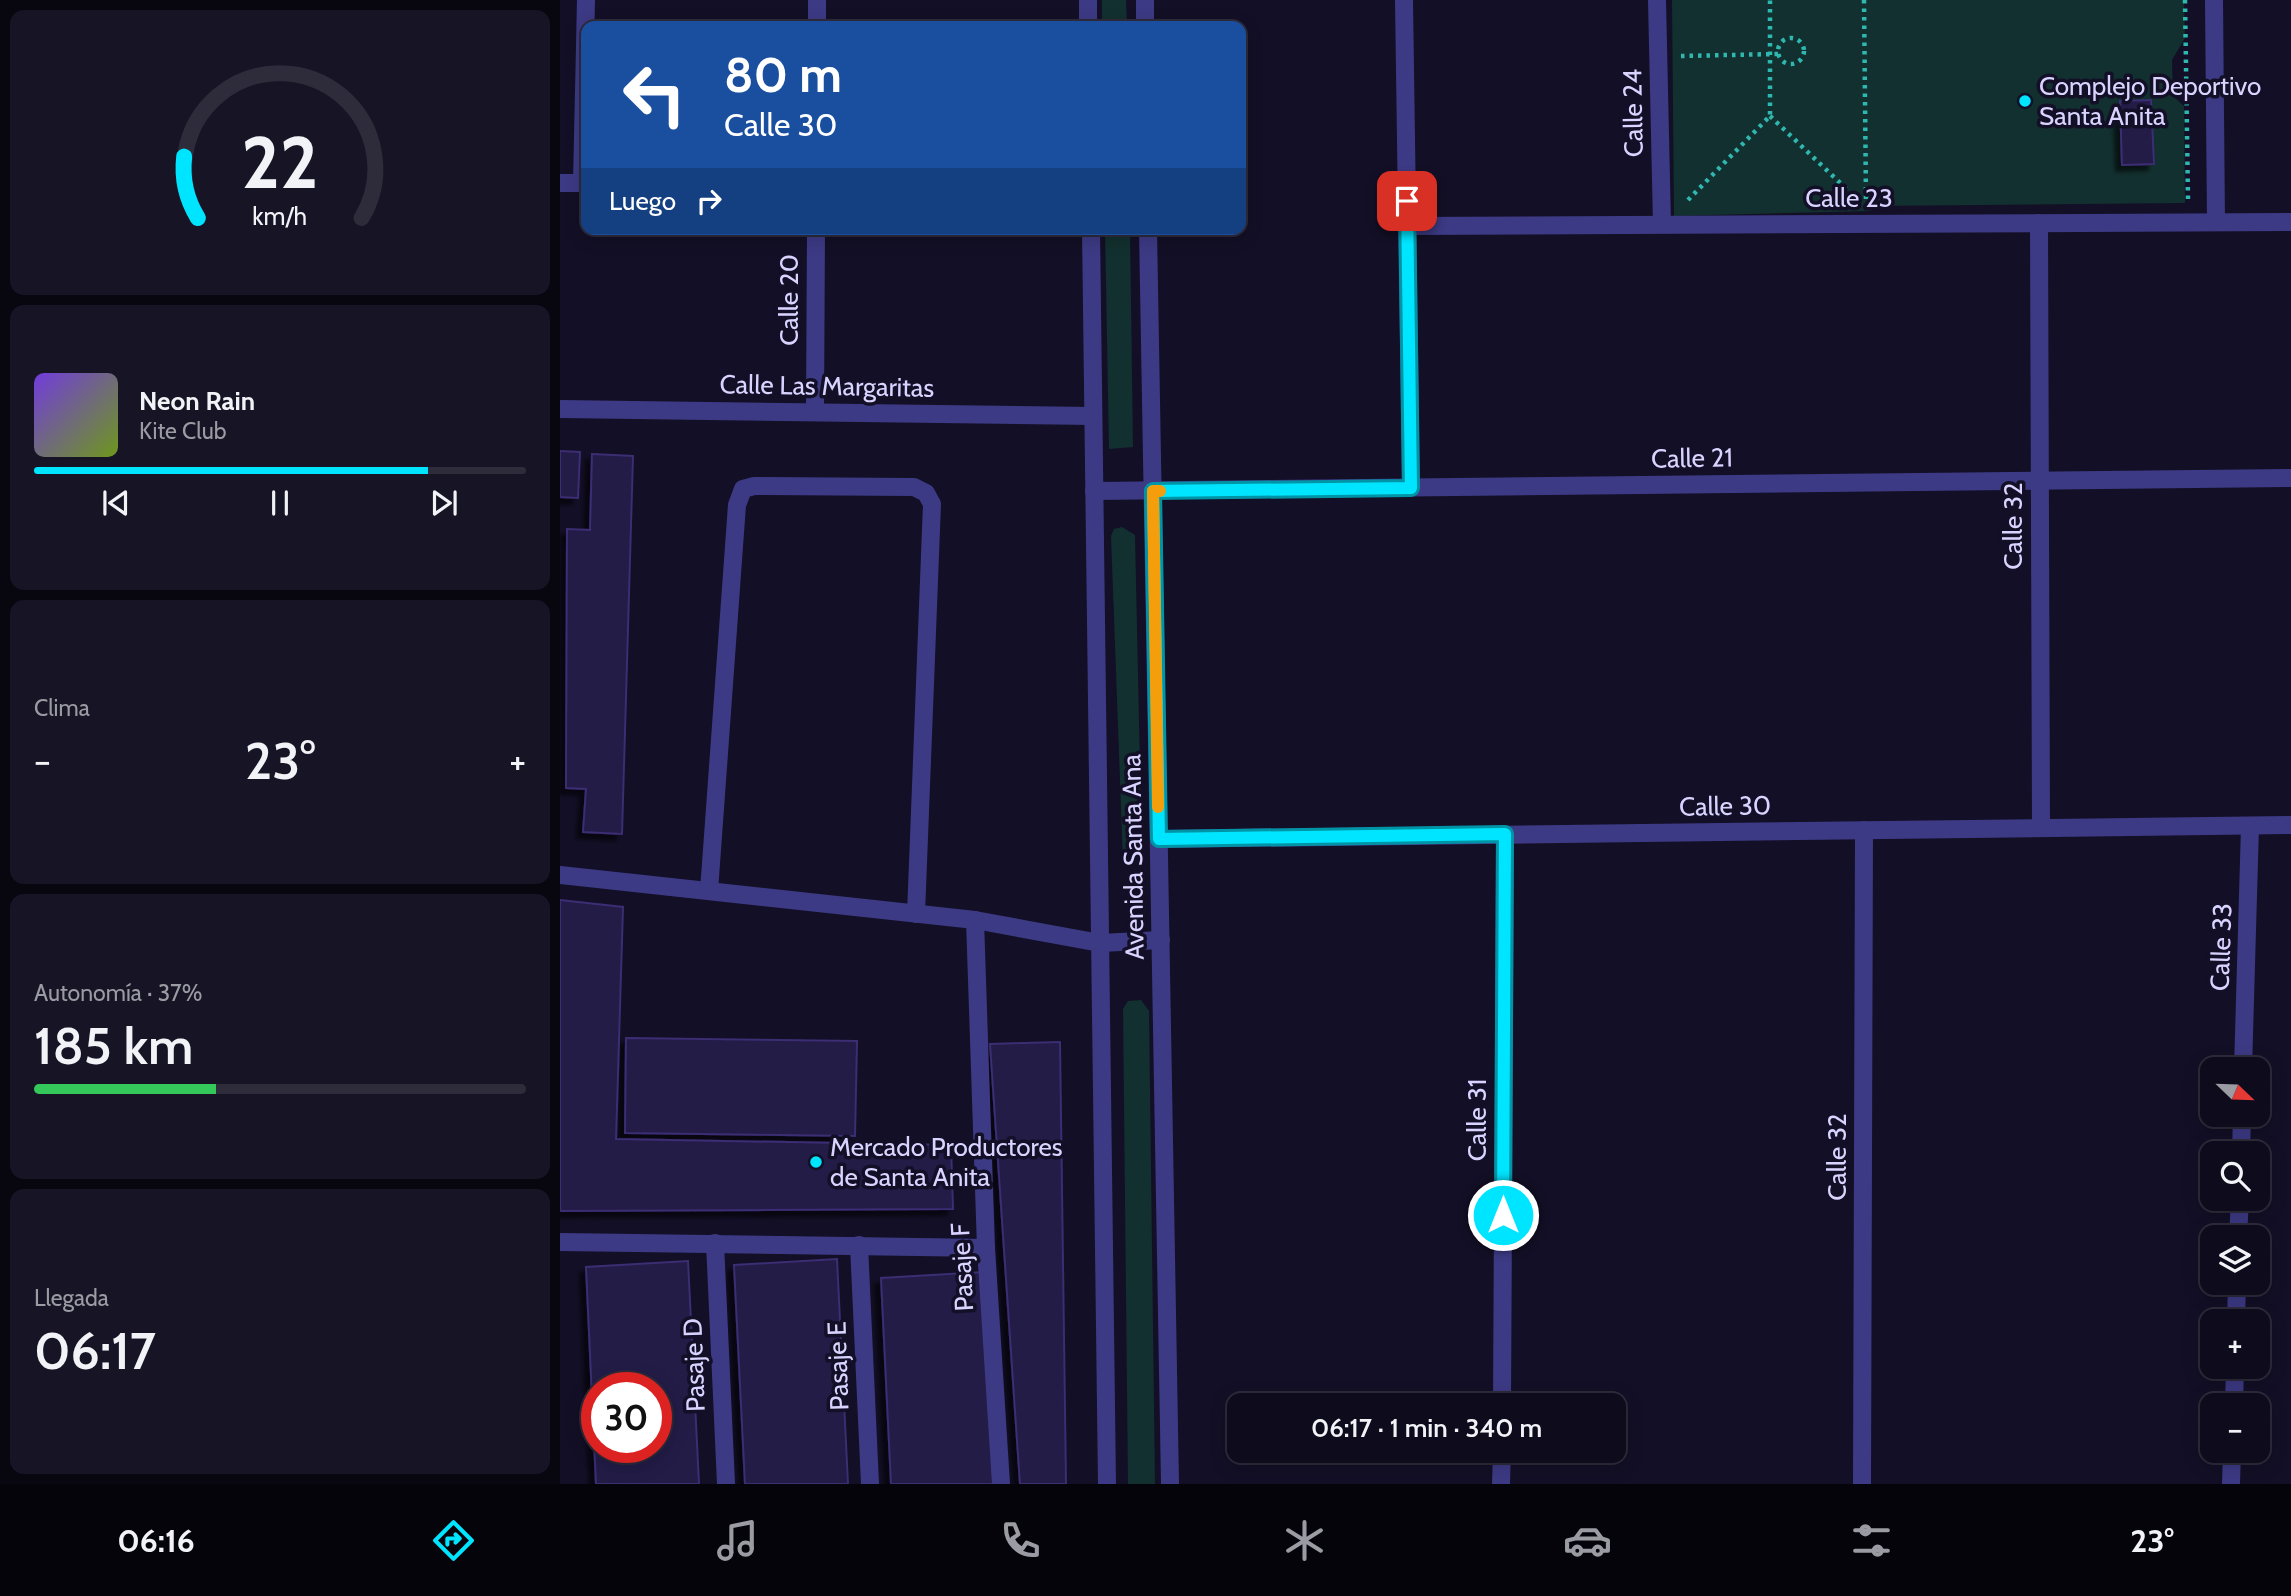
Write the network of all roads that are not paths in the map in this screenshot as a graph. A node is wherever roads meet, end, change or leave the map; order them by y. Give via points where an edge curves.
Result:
1 (586, 0) edge
2 (817, 0) edge
3 (1088, 0) edge
4 (1144, 0) edge
5 (1404, 0) edge
6 (1657, 0) edge
7 (2214, 0) edge
8 (586, 21) edge
9 (817, 21) edge
10 (1088, 21) edge
11 (1145, 21) edge
12 (560, 183) edge
13 (581, 183) edge
14 (2216, 222) junction
15 (2291, 222) edge
16 (2039, 223) junction
17 (1662, 224) junction
18 (1407, 226) junction
19 (816, 235) edge
20 (1091, 235) edge
21 (1148, 235) edge
22 (560, 409) edge
23 (815, 412) junction
24 (1093, 416) junction
25 (2291, 478) edge
26 (2039, 481) junction
27 (1411, 488) junction
28 (1094, 491) junction
29 (1153, 491) junction
30 (2291, 825) edge
31 (2250, 826) junction
32 (2041, 828) junction
33 (1864, 830) junction
34 (1505, 834) junction
35 (1159, 839) junction
36 (560, 875) edge
37 (709, 891) junction
38 (916, 914) junction
39 (975, 920) junction
40 (1161, 940) junction
41 (1100, 943) junction
42 (2243, 1057) edge
43 (560, 1242) edge
44 (715, 1243) junction
45 (859, 1245) junction
46 (986, 1248) junction
47 (1502, 1393) edge
48 (1502, 1463) edge
49 (2232, 1463) edge
50 (726, 1484) edge
51 (870, 1484) edge
52 (1001, 1484) edge
53 (1107, 1484) edge
54 (1170, 1484) edge
55 (1502, 1484) edge
56 (1862, 1484) edge
57 (2231, 1484) edge

1 - 8 street
2 - 9 street
3 - 10 street
4 - 11 street
5 - 18 street
6 - 17 street, Calle 24
7 - 14 street
12 - 13 street
14 - 15 street, Calle 23
14 - 16 street, Calle 23
16 - 17 street, Calle 23
16 - 26 street, Calle 32
17 - 18 street, Calle 23
18 - 27 street
19 - 23 street, Calle 20
20 - 24 street, Avenida Santa Ana
21 - 29 street, Avenida Santa Ana
22 - 23 street, Calle Las Margaritas
23 - 24 street, Calle Las Margaritas
24 - 28 street, Avenida Santa Ana
25 - 26 street, Calle 21
26 - 27 street, Calle 21
26 - 32 street, Calle 32
27 - 29 street, Calle 21
28 - 29 street, Calle 21
28 - 41 street, Avenida Santa Ana
29 - 35 street, Avenida Santa Ana
30 - 31 street, Calle 30
31 - 32 street, Calle 30
31 - 42 street, Calle 33
32 - 33 street, Calle 30
33 - 34 street, Calle 30
33 - 56 street, Calle 32
34 - 35 street, Calle 30
34 - 47 street, Calle 31
35 - 40 street, Avenida Santa Ana
36 - 37 street
37 - 38 street
37 - 38 street via 737,505 743,489 914,487 926,493 932,504
38 - 39 street
39 - 41 street
39 - 46 street, Pasaje F
40 - 41 street
40 - 54 street, Avenida Santa Ana
41 - 53 street, Avenida Santa Ana
43 - 44 street
44 - 45 street
44 - 50 street, Pasaje D
45 - 46 street
45 - 51 street, Pasaje E
46 - 52 street, Pasaje F
48 - 55 street
49 - 57 street

